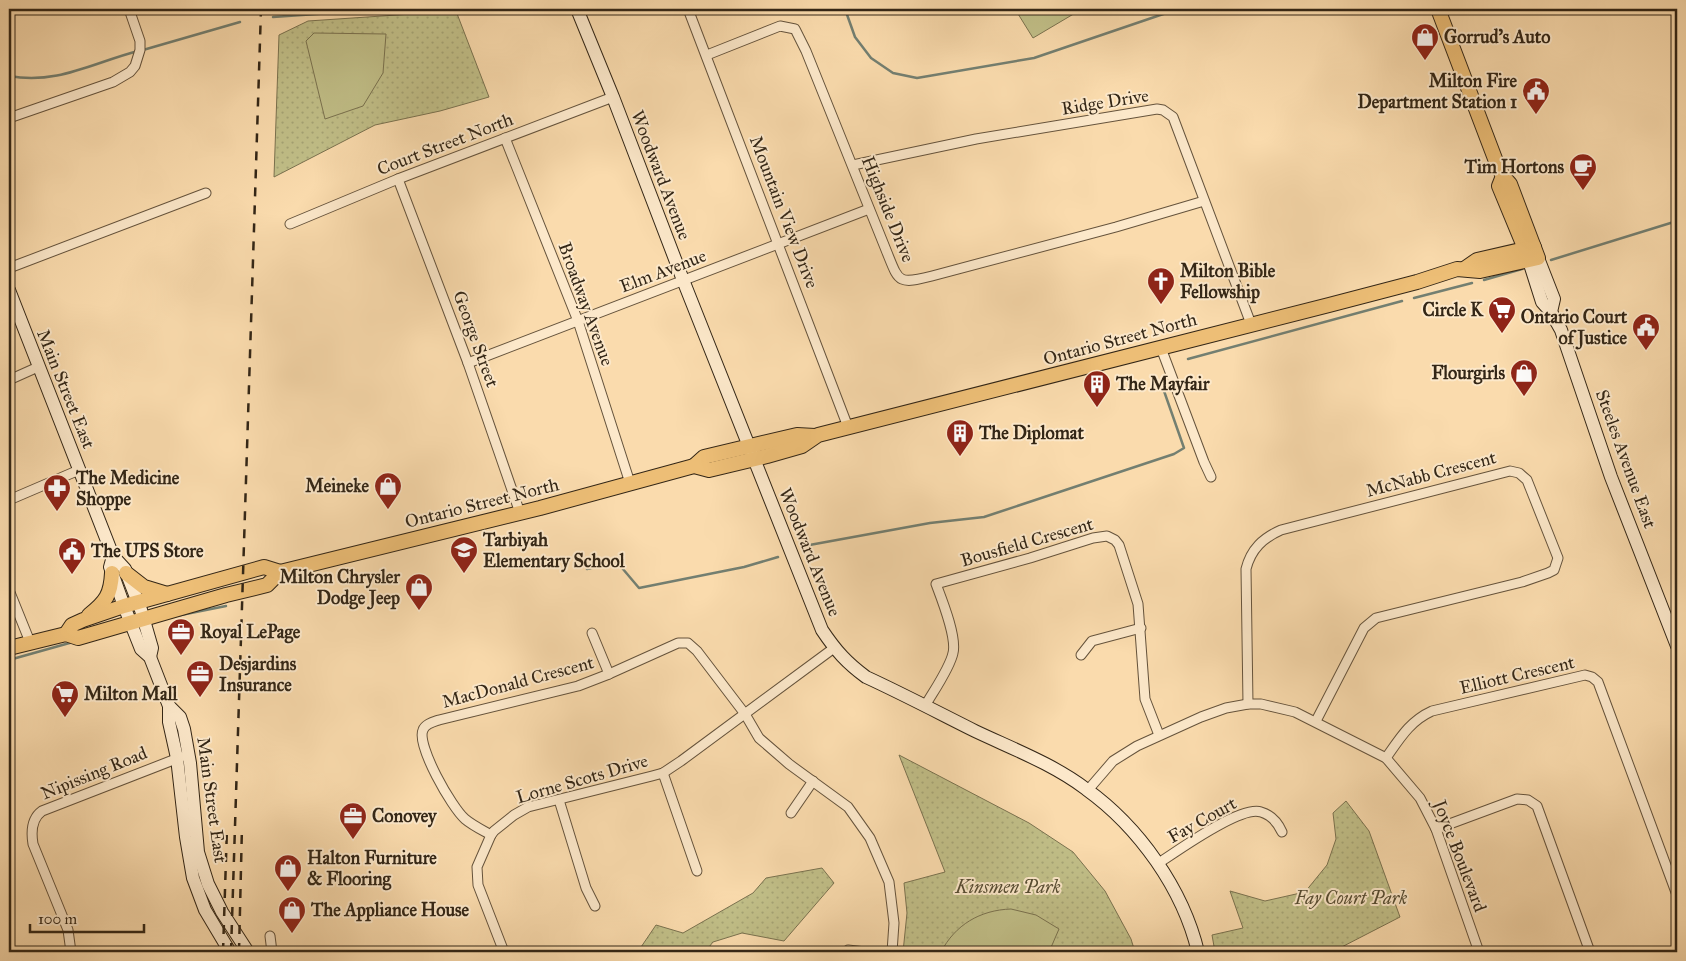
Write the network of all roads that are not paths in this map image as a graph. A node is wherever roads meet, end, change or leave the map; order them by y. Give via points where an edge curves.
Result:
1 (129, 9) edge
2 (577, 9) edge
3 (688, 9) edge
4 (1438, 9) edge
5 (707, 55) junction
6 (613, 97) junction
7 (9, 118) edge
8 (505, 138) junction
9 (853, 166) junction
10 (398, 179) junction
11 (206, 192) dead end
12 (1204, 201) junction
13 (869, 209) junction
14 (290, 224) dead end
15 (778, 244) junction
16 (1532, 254) junction
17 (9, 268) edge
18 (682, 280) junction
19 (9, 290) edge
20 (578, 321) junction
21 (1250, 324) junction
22 (1161, 348) junction
23 (468, 363) junction
24 (38, 367) junction
25 (9, 380) edge
26 (848, 427) junction
27 (815, 436) junction
28 (750, 446) junction
29 (755, 459) junction
30 (694, 466) junction
31 (79, 470) junction
32 (1211, 477) dead end
33 (630, 483) junction
34 (9, 500) edge
35 (520, 513) junction
36 (113, 556) junction
37 (280, 572) junction
38 (112, 573) junction
39 (126, 573) junction
40 (9, 590) edge
41 (168, 594) junction
42 (131, 604) junction
43 (83, 620) junction
44 (137, 621) junction
45 (1141, 628) junction
46 (592, 633) dead end
47 (66, 634) junction
48 (30, 642) junction
49 (1677, 646) edge
50 (9, 648) edge
51 (834, 648) junction
52 (1081, 655) dead end
53 (609, 674) junction
54 (1248, 704) junction
55 (925, 706) junction
56 (745, 714) junction
57 (1316, 721) junction
58 (1158, 735) junction
59 (183, 756) junction
60 (1386, 758) junction
61 (663, 772) junction
62 (813, 781) junction
63 (1088, 790) junction
64 (559, 800) junction
65 (791, 813) dead end
66 (1436, 830) junction
67 (1282, 832) dead end
68 (491, 835) junction
69 (1159, 863) junction
70 (697, 871) dead end
71 (1677, 895) edge
72 (596, 906) dead end
73 (270, 936) dead end
74 (848, 950) dead end
75 (71, 952) edge
76 (230, 952) edge
77 (248, 952) edge
78 (272, 952) edge
79 (504, 952) edge
80 (865, 952) edge
81 (892, 952) edge
82 (1198, 952) edge
83 (1479, 952) edge
84 (1590, 952) edge

1 - 7 street via 140,46 130,72 122,78
2 - 6 main road, Woodward Avenue
3 - 5 street, Mountain View Drive
4 - 16 main road, Steeles Avenue East via 1503,176 1499,186
5 - 9 street, Highside Drive via 780,26 795,29
5 - 15 street, Mountain View Drive
6 - 8 street, Court Street North
6 - 18 main road, Woodward Avenue
8 - 10 street, Court Street North
8 - 20 street, Broadway Avenue
9 - 12 street, Ridge Drive via 976,139 1163,110 1173,117
9 - 13 street, Highside Drive
10 - 14 street, Court Street North
10 - 23 street, George Street
11 - 17 street
12 - 13 street, Highside Drive via 905,281 896,274
12 - 21 street, Ridge Drive
13 - 15 street, Elm Avenue
15 - 18 street, Elm Avenue
15 - 26 street, Mountain View Drive
16 - 21 main road, Ontario Street North via 1480,270 1457,269 1329,306
16 - 49 main road, Steeles Avenue East via 1554,299 1551,312 1561,330 1611,477
18 - 20 street, Elm Avenue
18 - 28 main road, Woodward Avenue
19 - 24 main road, Main Street East
20 - 23 street, Elm Avenue
20 - 33 street, Broadway Avenue
21 - 22 main road, Ontario Street North
22 - 26 main road, Ontario Street North
22 - 32 street
23 - 35 street, George Street
24 - 25 street
24 - 31 main road, Main Street East
26 - 27 main road, Ontario Street North
27 - 28 main road, Ontario Street North via 797,434
27 - 29 main road, Ontario Street North via 802,446
28 - 29 main road, Woodward Avenue
28 - 30 main road, Ontario Street North via 704,457
29 - 30 main road, Ontario Street North via 709,470
29 - 51 main road, Woodward Avenue via 822,630
30 - 33 main road, Ontario Street North
31 - 34 street
31 - 36 main road, Main Street East
33 - 35 main road, Ontario Street North
35 - 37 main road, Ontario Street North
36 - 38 main road, Main Street East
36 - 39 main road, Main Street East
37 - 41 main road, Ontario Street North via 264,567
37 - 44 main road, Ontario Street North via 267,584
38 - 42 main road, Main Street East
38 - 43 main road via 108,596
39 - 41 main road via 144,587
39 - 42 main road, Main Street East
40 - 48 street
41 - 42 main road, Ontario Street North
42 - 43 main road, Ontario Street North
42 - 44 main road, Main Street East
43 - 47 main road via 72,625
44 - 47 main road, Ontario Street North via 78,638
44 - 59 main road, Main Street East via 141,650 150,657 169,706 169,722
45 - 52 street via 1092,640
45 - 55 street, Bousfield Crescent via 1138,604 1122,552 1115,540 1107,536 936,584 953,639 953,652
45 - 58 street, Bousfield Crescent via 1145,700
46 - 53 street
47 - 48 main road
48 - 50 main road
51 - 55 main road, Woodward Avenue via 866,677
51 - 56 street, Lorne Scots Drive
53 - 56 street, MacDonald Crescent via 678,643 688,643
53 - 68 street, MacDonald Crescent via 578,686 439,720 423,730 422,740 450,802 464,818
54 - 57 street, Joyce Boulevard via 1295,712
54 - 57 street, McNabb Crescent via 1246,569 1251,554 1262,540 1281,530 1510,470 1519,473 1527,480 1558,558 1554,570 1522,582 1376,618 1364,628
54 - 58 street, Joyce Boulevard via 1226,708
55 - 63 main road, Woodward Avenue via 1057,770
56 - 61 street, Lorne Scots Drive
56 - 62 street via 759,738
57 - 60 street, Joyce Boulevard
58 - 63 street, Joyce Boulevard via 1113,761
59 - 75 street, Nipissing Road via 42,811 35,818 33,844 68,930
59 - 76 main road, Main Street East via 186,837 193,878 205,910
59 - 77 main road, Main Street East via 198,852 208,884
60 - 66 street, Joyce Boulevard via 1420,798
60 - 71 street, Elliott Crescent via 1409,726 1432,711 1592,677 1598,682
61 - 64 street, Lorne Scots Drive
61 - 70 street
62 - 65 street
62 - 81 street via 848,807 870,838 889,882 894,923
63 - 69 main road, Woodward Avenue via 1112,811
64 - 68 street, Lorne Scots Drive via 528,807
64 - 72 street via 586,888
66 - 83 street, Joyce Boulevard
66 - 84 street via 1517,799 1528,800 1537,806
67 - 69 street, Fay Court via 1279,825 1260,811 1248,812 1206,832
68 - 79 street, Lorne Scots Drive via 477,868 478,885
69 - 82 main road, Woodward Avenue
73 - 78 street
74 - 80 street

